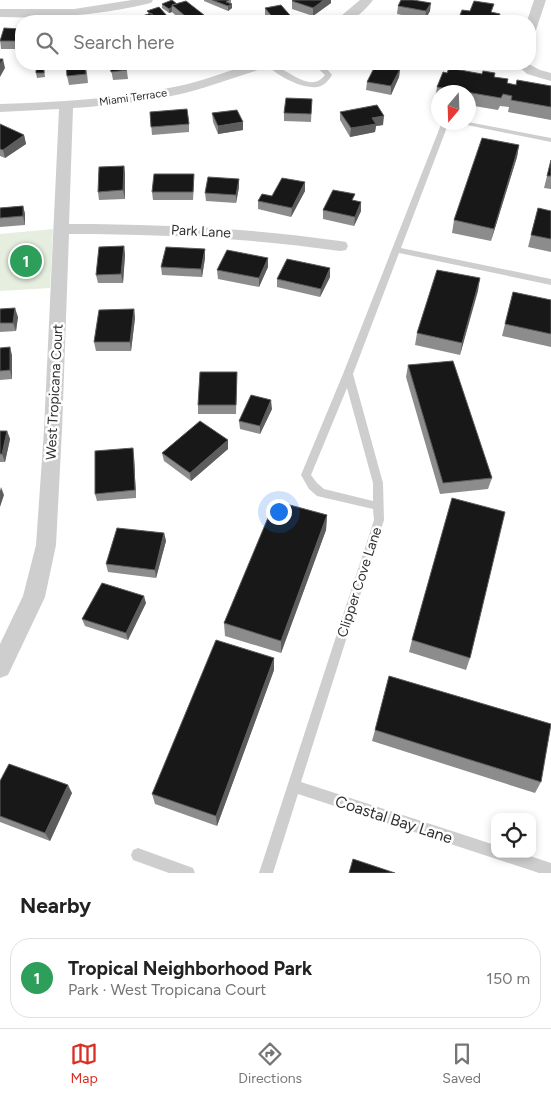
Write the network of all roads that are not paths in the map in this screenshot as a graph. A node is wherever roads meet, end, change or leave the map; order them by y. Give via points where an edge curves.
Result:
1 (147, 0) edge
2 (367, 0) edge
3 (540, 0) edge
4 (0, 13) edge
5 (351, 15) edge
6 (535, 15) edge
7 (243, 70) edge
8 (279, 70) edge
9 (325, 70) edge
10 (528, 70) edge
11 (551, 77) edge
12 (66, 106) junction
13 (0, 108) edge
14 (476, 126) edge
15 (443, 130) edge
16 (551, 140) edge
17 (61, 229) junction
18 (340, 246) dead end
19 (396, 250) junction
20 (551, 282) edge
21 (348, 374) junction
22 (378, 506) junction
23 (0, 668) edge
24 (293, 786) junction
25 (491, 851) edge
26 (138, 855) dead end
27 (514, 858) edge
28 (551, 870) edge
29 (188, 873) edge
30 (266, 873) edge

1 - 4 street via 88,12 52,15
2 - 5 street
3 - 6 street
7 - 12 street, Miami Terrace via 175,90
8 - 9 lane via 312,85 322,83 329,75
10 - 11 street
12 - 13 street, Miami Terrace
12 - 17 street, West Tropicana Court
14 - 16 lane
15 - 19 lane
17 - 18 street, Park Lane via 191,230 282,237
17 - 23 street, West Tropicana Court via 46,545 34,597
19 - 20 lane
19 - 21 lane
21 - 22 lane, Clipper Cove Lane via 378,483
21 - 22 lane via 306,475 321,493
22 - 24 lane, Clipper Cove Lane via 379,520
24 - 25 lane, Coastal Bay Lane
24 - 30 lane, Clipper Cove Lane
26 - 29 lane
27 - 28 lane

